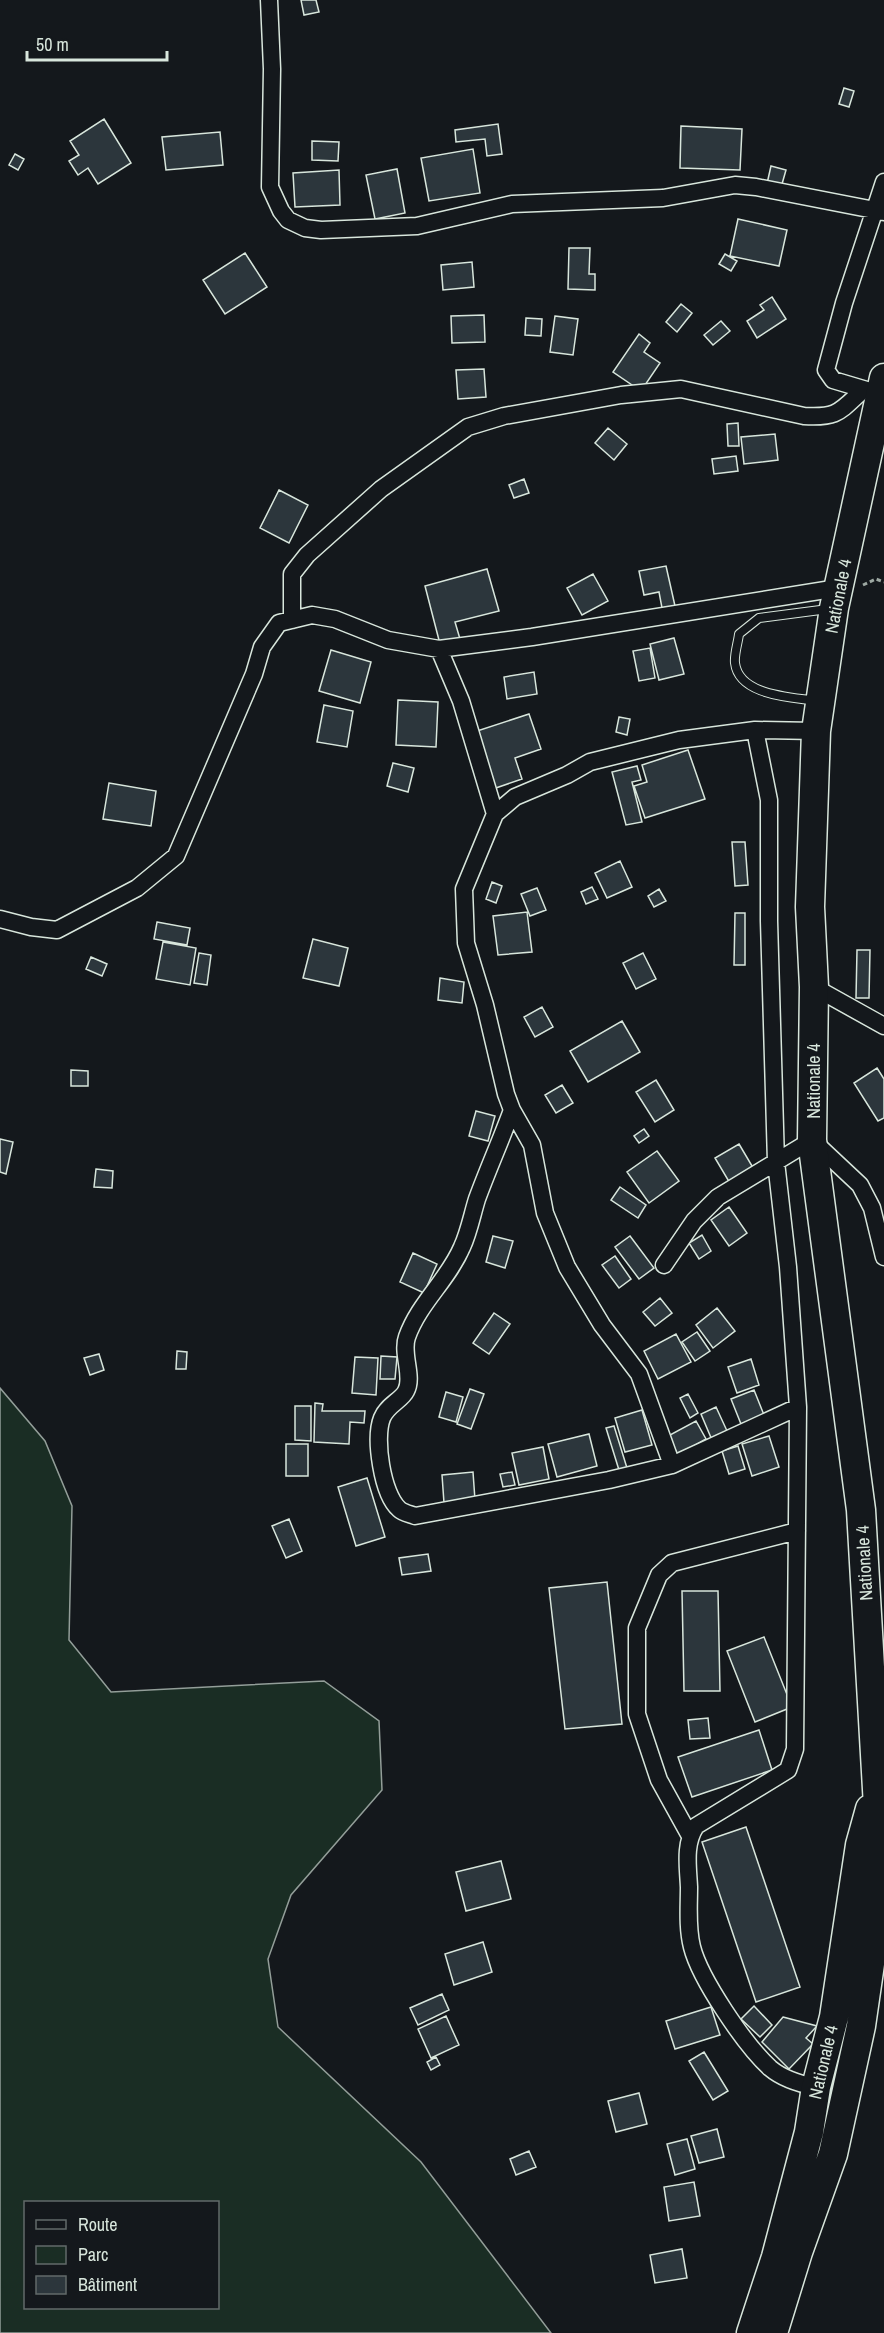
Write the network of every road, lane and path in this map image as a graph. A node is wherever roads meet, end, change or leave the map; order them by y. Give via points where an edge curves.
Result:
1 (269, 0) edge
2 (884, 182) edge
3 (879, 212) edge
4 (875, 387) edge
5 (836, 598) junction
6 (292, 620) junction
7 (439, 649) junction
8 (820, 702) junction
9 (755, 730) junction
10 (816, 731) junction
11 (495, 814) junction
12 (0, 919) edge
13 (814, 987) junction
14 (884, 1026) edge
15 (512, 1110) junction
16 (812, 1140) junction
17 (776, 1162) junction
18 (884, 1257) edge
19 (664, 1265) dead end
20 (798, 1407) junction
21 (672, 1465) junction
22 (797, 1530) junction
23 (874, 1579) edge
24 (876, 1787) junction
25 (690, 1836) junction
26 (816, 2087) junction
27 (752, 2333) edge
28 (773, 2333) edge

1 - 3 street via 270,187 288,220 305,228 417,226 512,204 663,198 735,186
2 - 3 street
3 - 4 street via 844,303 826,370 833,380
4 - 5 highway, Nationale 4
4 - 6 street via 836,415 825,417 804,416 681,389 621,395 504,416 468,427 381,489 308,555 292,574
5 - 7 street
5 - 8 highway, Nationale 4
5 - 8 lane via 759,618 739,634 735,664 742,678 757,691
6 - 7 street via 312,615 335,619 388,640
6 - 12 street via 279,623 262,647 255,674 176,856 137,888 57,930
7 - 11 street via 461,701
8 - 10 highway, Nationale 4
9 - 10 street
9 - 11 street via 679,740 590,762 515,797
9 - 17 street via 769,800
10 - 13 highway, Nationale 4 via 810,907
11 - 15 street via 464,890 466,943
13 - 14 street
13 - 16 highway, Nationale 4
15 - 21 street via 532,1145 545,1213 567,1267 602,1325 639,1374
15 - 21 street via 453,1268 428,1298 407,1337 406,1392 381,1419 378,1457 392,1501 400,1510 416,1516
16 - 17 street
16 - 18 street via 860,1185 872,1208
16 - 23 highway, Nationale 4 via 861,1510
17 - 19 street via 718,1197 694,1221
17 - 20 street
20 - 21 street
20 - 22 street
22 - 25 street via 795,1749 788,1770 696,1826
22 - 25 street via 672,1563 659,1575 637,1628 637,1714 659,1780
23 - 24 highway, Nationale 4
24 - 26 highway, Nationale 4 via 860,1845 834,2017
24 - 28 highway, Nationale 4 via 881,1859 861,2026 833,2154
25 - 26 street via 687,1852 691,1944 697,1964 737,2030 771,2070 796,2083
26 - 27 highway, Nationale 4 via 809,2132

